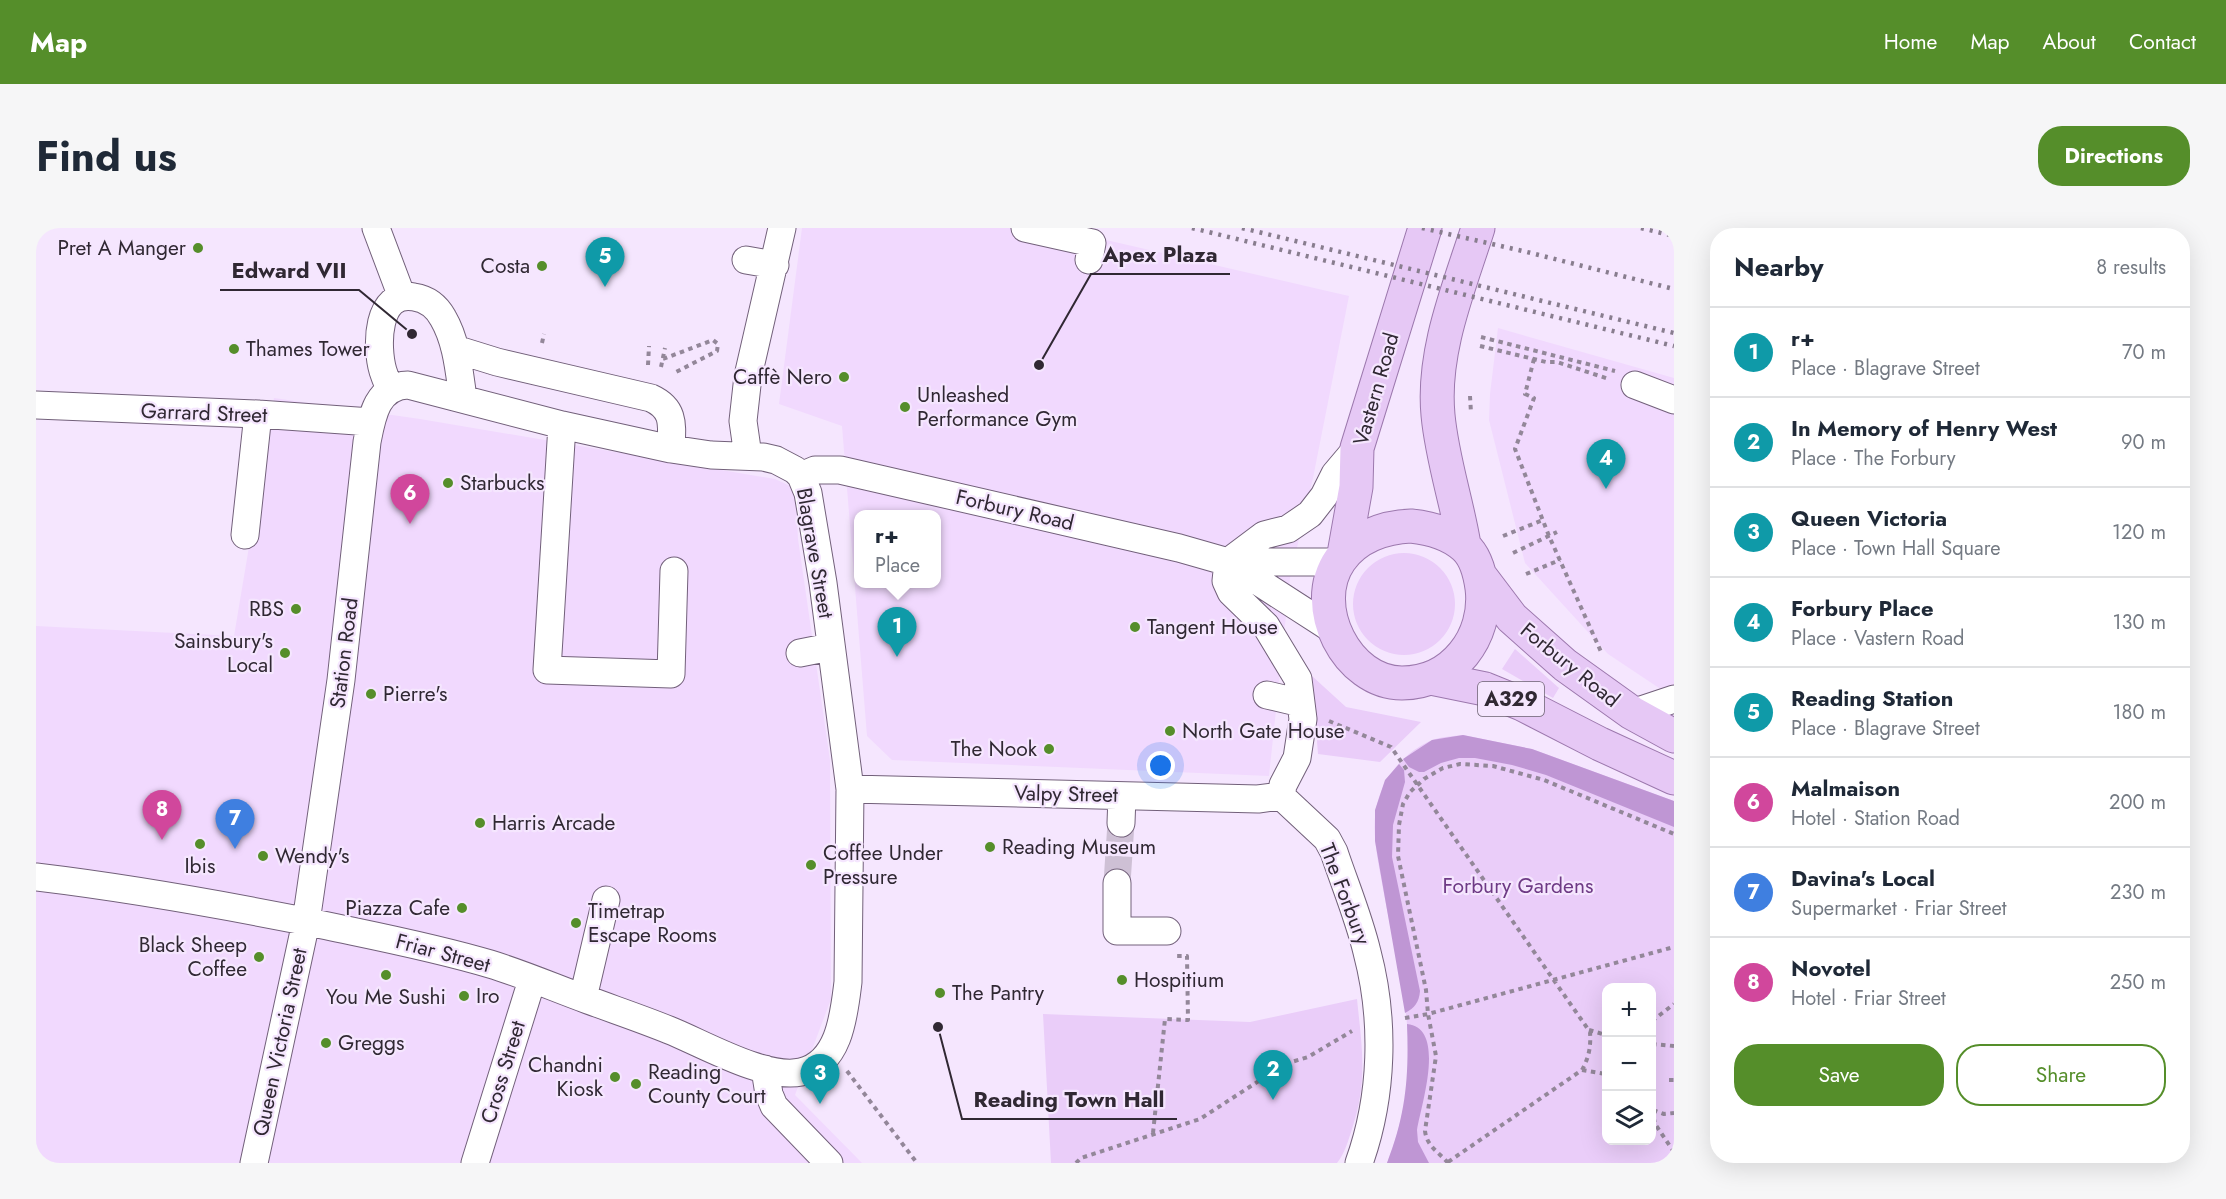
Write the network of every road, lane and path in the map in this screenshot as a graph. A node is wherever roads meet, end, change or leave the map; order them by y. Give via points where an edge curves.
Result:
1 (376, 228) edge
2 (782, 228) edge
3 (1025, 228) edge
4 (1425, 228) edge
5 (1478, 228) edge
6 (1078, 249) dead end
7 (746, 260) dead end
8 (775, 265) junction
9 (402, 297) junction
10 (544, 334) dead end
11 (1481, 337) dead end
12 (542, 343) dead end
13 (649, 346) dead end
14 (1480, 346) dead end
15 (665, 348) dead end
16 (455, 349) junction
17 (663, 359) junction
18 (1534, 359) junction
19 (648, 365) dead end
20 (661, 368) dead end
21 (676, 372) dead end
22 (1622, 379) junction
23 (390, 388) junction
24 (463, 398) junction
25 (1674, 400) edge
26 (36, 405) edge
27 (258, 414) junction
28 (371, 422) junction
29 (561, 424) junction
30 (1357, 448) junction
31 (671, 449) junction
32 (748, 456) junction
33 (801, 476) junction
34 (1543, 520) junction
35 (1557, 532) dead end
36 (245, 535) dead end
37 (1503, 536) dead end
38 (1549, 536) junction
39 (1464, 545) junction
40 (1513, 553) dead end
41 (1341, 558) junction
42 (1560, 560) junction
43 (1228, 562) junction
44 (674, 571) dead end
45 (1526, 574) dead end
46 (1480, 577) junction
47 (1335, 631) junction
48 (830, 647) junction
49 (800, 653) dead end
50 (1605, 661) dead end
51 (1294, 672) junction
52 (1431, 678) junction
53 (1674, 699) edge
54 (1302, 705) junction
55 (1632, 713) junction
56 (1674, 736) edge
57 (1674, 778) edge
58 (1417, 785) junction
59 (850, 789) junction
60 (1122, 796) junction
61 (1281, 796) junction
62 (1121, 823) tunnel mouth
63 (1674, 834) edge
64 (36, 877) edge
65 (1116, 883) tunnel mouth
66 (606, 900) dead end
67 (306, 922) junction
68 (1167, 931) joint
69 (1674, 947) edge
70 (532, 980) junction
71 (1554, 980) junction
72 (583, 998) junction
73 (1674, 1004) edge
74 (1428, 1014) junction
75 (1656, 1018) edge
76 (1368, 1023) junction
77 (1588, 1030) junction
78 (1602, 1034) edge
79 (1656, 1044) edge
80 (1674, 1046) edge
81 (830, 1052) junction
82 (765, 1069) junction
83 (1582, 1070) junction
84 (1602, 1073) edge
85 (1656, 1111) edge
86 (1674, 1113) edge
87 (1656, 1125) edge
88 (1153, 1134) junction
89 (1674, 1152) edge
90 (1448, 1162) edge
91 (254, 1163) edge
92 (475, 1163) edge
93 (828, 1163) edge
94 (917, 1163) edge
95 (1076, 1163) edge
96 (1359, 1163) edge

1 - 9 street
2 - 8 street
3 - 6 street
4 - 30 main road, Vastern Road
5 - 39 main road via 1444,339 1437,394 1445,458
7 - 8 street
8 - 32 street via 748,376 743,421
9 - 16 street via 420,298 436,308 450,331
9 - 23 street via 385,311 380,334 383,371
10 - 12 path
11 - 22 path
13 - 19 path
14 - 18 path
15 - 17 path
16 - 24 street
16 - 31 street via 660,402 669,412
17 - 20 path
17 - 21 path via 712,340 718,344 717,351
18 - 22 path
18 - 34 path via 1525,394 1534,398 1515,449
22 - 25 street
23 - 24 street, Blagrave Street via 408,385
23 - 28 street, Station Road
24 - 29 street, Blagrave Street
26 - 27 street, Garrard Street
27 - 28 street, Garrard Street
27 - 36 street
28 - 67 street, Station Road via 341,680
29 - 31 street, Blagrave Street
29 - 44 street via 547,670 671,674
30 - 41 main road, Vastern Road via 1356,487
30 - 43 street via 1310,514 1288,529 1264,535
31 - 32 street, Blagrave Street
32 - 33 street, Blagrave Street via 776,460
33 - 43 street, Forbury Road via 815,470 840,470
33 - 48 street, Blagrave Street via 808,493
34 - 37 path
34 - 38 path
35 - 38 path
38 - 40 path
38 - 42 path
39 - 41 main road via 1429,528 1392,527 1361,540
39 - 46 main road
41 - 43 street, Forbury Road via 1298,564
41 - 47 main road via 1330,586
42 - 45 path
42 - 50 path
43 - 47 street, Forbury Road
43 - 51 street via 1231,592 1266,626
46 - 52 main road via 1483,610 1475,638 1459,661
46 - 55 main road, Forbury Road / A329 via 1512,618 1564,665
47 - 52 main road via 1351,659 1374,677 1401,683
48 - 49 street
48 - 59 street, Blagrave Street
51 - 54 street
51 - 54 street via 1266,693
52 - 57 main road, A329 via 1485,689 1522,704
53 - 55 street
54 - 58 path via 1391,747
54 - 61 street via 1297,758
55 - 56 main road, Forbury Road / A329
58 - 63 path via 1443,768 1460,764 1493,766 1544,780
58 - 71 path
58 - 74 path via 1404,804 1398,856
59 - 60 street, Valpy Street
59 - 81 street, Blagrave Street via 848,982 844,1012
60 - 61 street, Valpy Street
60 - 62 street
61 - 76 street, The Forbury via 1316,827 1334,852 1368,953
64 - 67 street, Friar Street via 141,890
65 - 68 street via 1118,931
66 - 72 street
67 - 70 street, Friar Street via 458,956
67 - 91 street, Queen Victoria Street
68 - 88 path via 1164,955 1187,956 1188,1020 1165,1019
69 - 71 path
70 - 72 street, Friar Street
70 - 92 street, Cross Street
71 - 74 path
71 - 77 path
72 - 82 street, Friar Street
73 - 75 path
74 - 76 path
74 - 90 path via 1436,1056 1426,1139
76 - 88 path via 1308,1057 1285,1064 1200,1119
76 - 96 street, The Forbury via 1379,1050 1366,1145
77 - 78 path
77 - 83 path via 1591,1046
79 - 80 path
81 - 82 street, Friar Street via 818,1064 801,1072
81 - 94 path
82 - 93 street via 774,1106
83 - 84 path
83 - 90 path
85 - 86 path
87 - 89 path
88 - 95 path

